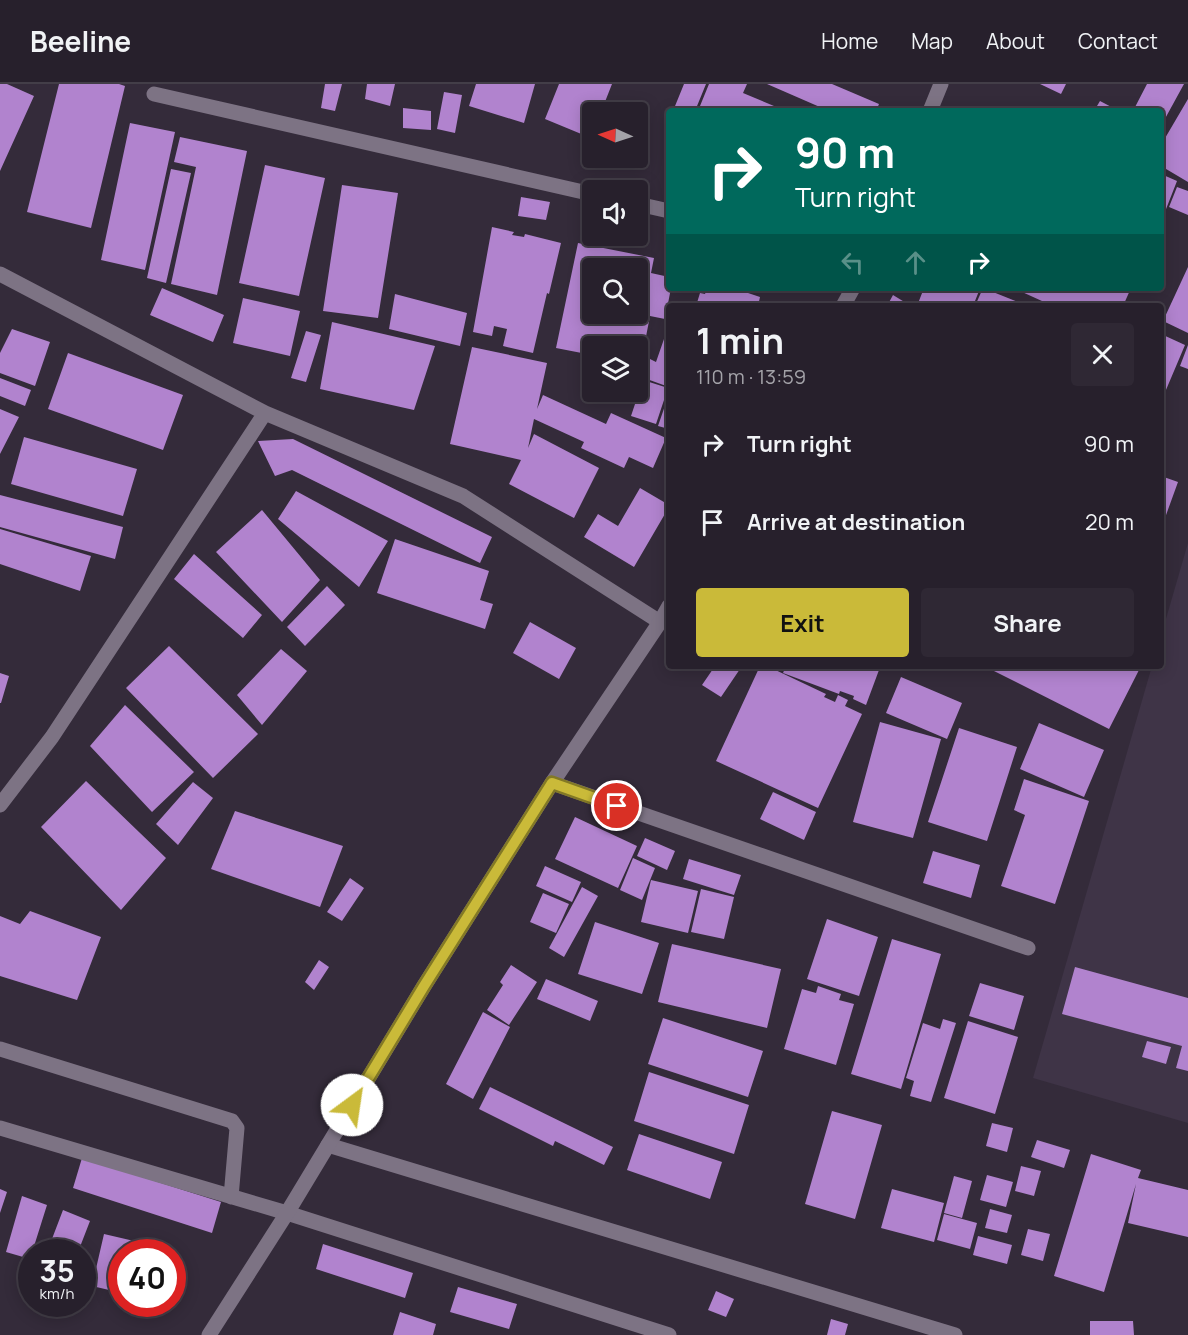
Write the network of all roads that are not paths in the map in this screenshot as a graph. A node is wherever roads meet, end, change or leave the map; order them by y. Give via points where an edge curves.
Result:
1 (941, 84) edge
2 (154, 94) dead end
3 (931, 108) edge
4 (582, 192) edge
5 (648, 206) edge
6 (666, 210) edge
7 (0, 274) edge
8 (265, 414) junction
9 (666, 611) edge
10 (660, 622) junction
11 (552, 783) junction
12 (0, 805) edge
13 (1028, 948) dead end
14 (0, 1049) edge
15 (0, 1128) edge
16 (328, 1145) junction
17 (231, 1197) junction
18 (287, 1213) junction
19 (209, 1335) edge
20 (669, 1335) edge
21 (955, 1335) edge

1 - 3 street
2 - 4 street
5 - 6 street
7 - 8 street
8 - 10 street via 463,496
8 - 12 street via 52,737
9 - 10 street
10 - 11 street
11 - 13 street
11 - 16 street
14 - 17 street via 232,1121 237,1128
15 - 17 street
16 - 18 street
16 - 21 street
17 - 18 street
18 - 19 street
18 - 20 street

